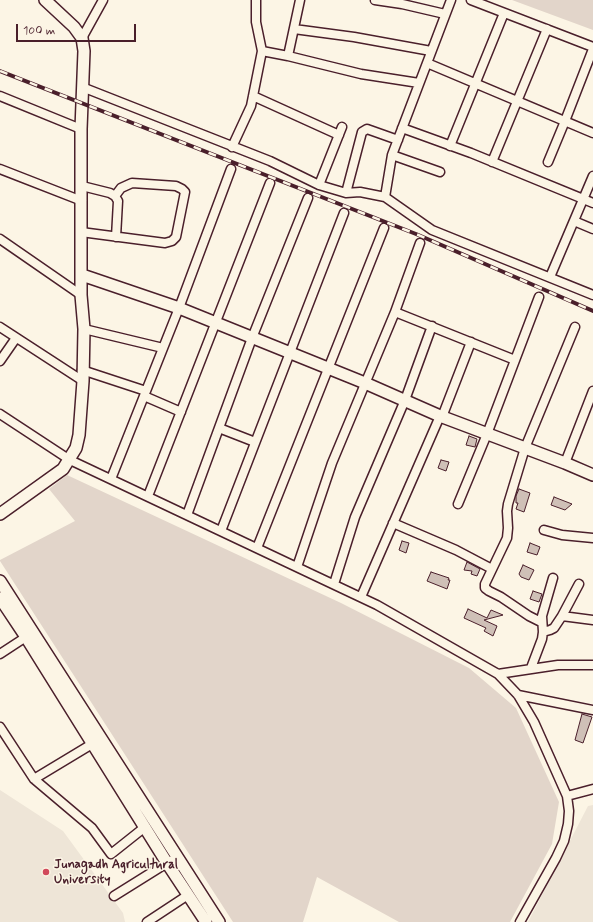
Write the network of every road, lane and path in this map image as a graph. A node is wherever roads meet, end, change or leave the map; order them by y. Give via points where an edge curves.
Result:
1 (45, 0) edge
2 (103, 0) edge
3 (256, 0) edge
4 (300, 0) edge
5 (375, 0) edge
6 (451, 0) edge
7 (471, 0) edge
8 (504, 13) junction
9 (445, 14) junction
10 (294, 29) junction
11 (547, 29) junction
12 (82, 38) junction
13 (593, 48) edge
14 (262, 51) junction
15 (432, 51) junction
16 (288, 56) junction
17 (427, 63) junction
18 (419, 83) junction
19 (475, 84) junction
20 (82, 87) junction
21 (0, 96) edge
22 (253, 96) junction
23 (517, 101) junction
24 (565, 121) junction
25 (81, 128) junction
26 (402, 128) junction
27 (593, 133) edge
28 (398, 140) junction
29 (450, 146) junction
30 (232, 147) junction
31 (392, 155) junction
32 (492, 162) junction
33 (548, 162) dead end
34 (0, 169) edge
35 (231, 169) dead end
36 (440, 172) dead end
37 (593, 176) edge
38 (270, 183) dead end
39 (319, 185) junction
40 (82, 186) junction
41 (346, 193) junction
42 (116, 196) junction
43 (385, 197) junction
44 (308, 198) dead end
45 (82, 200) junction
46 (583, 200) junction
47 (593, 203) edge
48 (344, 214) dead end
49 (574, 221) junction
50 (384, 228) dead end
51 (593, 229) edge
52 (81, 232) junction
53 (116, 237) junction
54 (1, 240) edge
55 (420, 243) dead end
56 (82, 276) junction
57 (550, 277) junction
58 (593, 294) edge
59 (82, 295) junction
60 (539, 297) dead end
61 (179, 308) junction
62 (395, 312) junction
63 (215, 324) junction
64 (432, 326) junction
65 (0, 327) edge
66 (575, 327) dead end
67 (84, 328) junction
68 (16, 338) junction
69 (252, 338) junction
70 (471, 342) junction
71 (163, 348) junction
72 (289, 353) junction
73 (515, 360) junction
74 (0, 361) edge
75 (329, 368) junction
76 (82, 370) junction
77 (83, 381) junction
78 (365, 383) junction
79 (593, 391) edge
80 (145, 394) junction
81 (405, 400) junction
82 (181, 412) junction
83 (0, 414) edge
84 (441, 416) junction
85 (219, 428) junction
86 (487, 434) junction
87 (255, 442) junction
88 (525, 448) junction
89 (70, 460) junction
90 (565, 463) junction
91 (593, 475) edge
92 (111, 479) junction
93 (148, 496) junction
94 (458, 504) dead end
95 (0, 514) edge
96 (188, 515) junction
97 (393, 523) junction
98 (544, 530) dead end
99 (221, 531) junction
100 (593, 538) edge
101 (257, 548) junction
102 (297, 567) junction
103 (492, 569) junction
104 (553, 578) dead end
105 (0, 580) edge
106 (334, 584) junction
107 (579, 584) dead end
108 (361, 597) junction
109 (0, 598) edge
110 (562, 616) junction
111 (593, 620) edge
112 (541, 622) junction
113 (543, 632) junction
114 (30, 634) junction
115 (0, 654) edge
116 (593, 665) edge
117 (531, 668) junction
118 (498, 674) junction
119 (518, 695) junction
120 (593, 710) edge
121 (0, 727) edge
122 (97, 741) junction
123 (34, 779) junction
124 (593, 790) edge
125 (137, 792) junction
126 (567, 796) junction
127 (127, 798) junction
128 (145, 827) junction
129 (178, 857) junction
130 (167, 863) junction
131 (188, 895) junction
132 (114, 896) dead end
133 (147, 922) edge
134 (206, 922) edge
135 (220, 922) edge
136 (520, 922) edge

1 - 12 street
2 - 12 street
3 - 14 street via 256,22
4 - 10 street
5 - 9 street
6 - 9 street
7 - 8 street
8 - 11 street
8 - 19 street
9 - 15 street
10 - 15 street
10 - 16 street
11 - 13 street
11 - 23 street
12 - 20 street
13 - 24 street
14 - 16 street
14 - 22 street
15 - 17 street
16 - 18 street via 361,74
17 - 18 street
17 - 19 street
18 - 26 street
19 - 23 street
19 - 29 street
20 - 25 street
20 - 30 street
21 - 25 street
22 - 30 street
22 - 39 street via 340,131
23 - 24 street
23 - 32 street
24 - 27 street
24 - 33 street
25 - 40 street
26 - 28 street
26 - 29 street
28 - 31 street
28 - 41 street via 368,129 362,132
29 - 32 street
30 - 39 street via 270,161
31 - 36 street
31 - 43 street
32 - 46 street
34 - 45 street
35 - 61 street
37 - 46 street
38 - 63 street
39 - 41 street
40 - 42 street
40 - 45 street
41 - 43 street via 360,192
42 - 53 street
42 - 53 street via 121,188 132,183 176,186 185,192 176,237 172,241 165,243
43 - 57 street via 432,230
44 - 69 street
45 - 52 street
46 - 47 street
46 - 49 street
48 - 72 street
49 - 51 street
49 - 57 street
50 - 75 street
52 - 53 street
52 - 56 street
54 - 59 street
55 - 62 street
56 - 59 street
56 - 61 street
57 - 58 street
59 - 67 street
60 - 73 street
61 - 63 street
61 - 71 street
62 - 64 street
62 - 78 street
63 - 69 street
63 - 82 street
64 - 70 street
64 - 81 street
65 - 68 street
66 - 88 street
67 - 71 street
67 - 76 street
68 - 74 street
68 - 77 street
69 - 72 street
69 - 85 street
70 - 73 street
70 - 84 street
71 - 80 street
72 - 75 street
72 - 87 street
73 - 86 street
75 - 78 street
75 - 101 street
76 - 77 street
76 - 80 street
77 - 89 street via 79,435
78 - 81 street
78 - 102 street via 332,463
79 - 90 street
80 - 82 street
80 - 92 street
81 - 84 street
81 - 106 street via 354,517
82 - 93 street
83 - 89 street
84 - 86 street
84 - 97 street
85 - 87 street
85 - 96 street
86 - 88 street
86 - 94 street
87 - 99 street
88 - 90 street
88 - 103 street via 508,504 507,538
89 - 92 street
89 - 95 street via 55,476
90 - 91 street
92 - 93 street
93 - 96 street
96 - 99 street
97 - 103 street via 456,550
97 - 108 street
98 - 100 street via 562,535
99 - 101 street
101 - 102 street
102 - 106 street
103 - 112 street via 487,579 488,591
104 - 112 street
105 - 114 street
106 - 108 street
107 - 110 street
108 - 118 street
109 - 114 street
110 - 111 street
110 - 113 street via 554,628
112 - 113 street
113 - 117 street
114 - 115 street
114 - 122 street
116 - 117 street
117 - 118 street
118 - 119 street
119 - 120 street
119 - 126 street via 534,722
121 - 123 street
122 - 123 street
122 - 125 street
122 - 127 street
123 - 128 street via 92,828 111,854
124 - 126 street
125 - 127 street
125 - 129 street
126 - 136 street via 568,818 564,841
127 - 128 street
128 - 130 street
129 - 130 street
129 - 135 street
130 - 131 street
130 - 132 street
131 - 133 street
131 - 134 street

